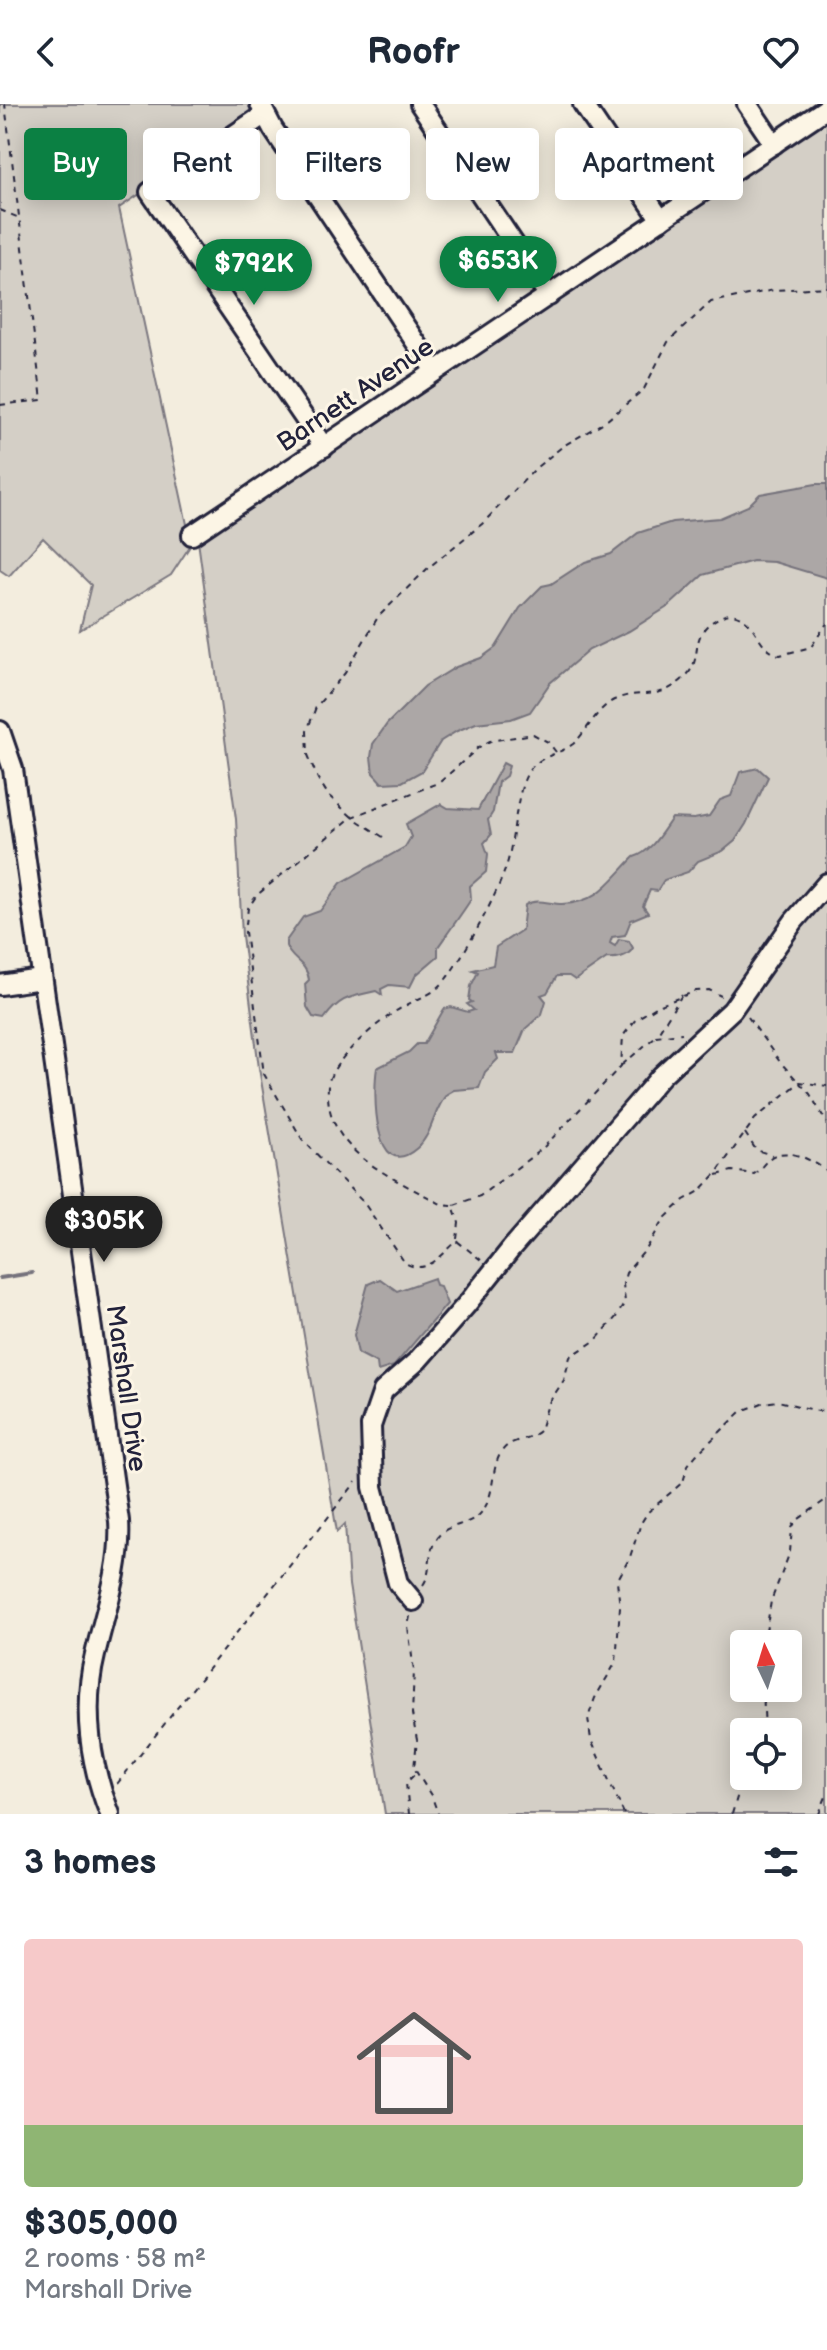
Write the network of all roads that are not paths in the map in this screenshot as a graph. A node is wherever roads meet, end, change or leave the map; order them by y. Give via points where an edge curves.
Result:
1 (583, 104) edge
2 (747, 104) edge
3 (422, 107) edge
4 (827, 108) edge
5 (262, 109) edge
6 (774, 144) junction
7 (661, 220) junction
8 (549, 296) junction
9 (435, 371) junction
10 (324, 447) junction
11 (192, 535) dead end
12 (0, 731) edge
13 (827, 883) edge
14 (42, 979) junction
15 (0, 985) edge
16 (413, 1601) road end
17 (110, 1814) edge

1 - 7 street
2 - 6 street
3 - 8 street
4 - 6 street, Barnett Avenue
5 - 9 street
5 - 10 street via 150,192
6 - 7 street, Barnett Avenue
7 - 8 street, Barnett Avenue
8 - 9 street, Barnett Avenue
9 - 10 street, Barnett Avenue
10 - 11 street, Barnett Avenue
12 - 14 street, Marshall Drive via 13,769
13 - 16 street via 732,1010 662,1075 417,1361 383,1391 371,1426 373,1487 398,1583
14 - 15 street
14 - 17 street, Marshall Drive via 119,1521 117,1565 89,1700 96,1771

